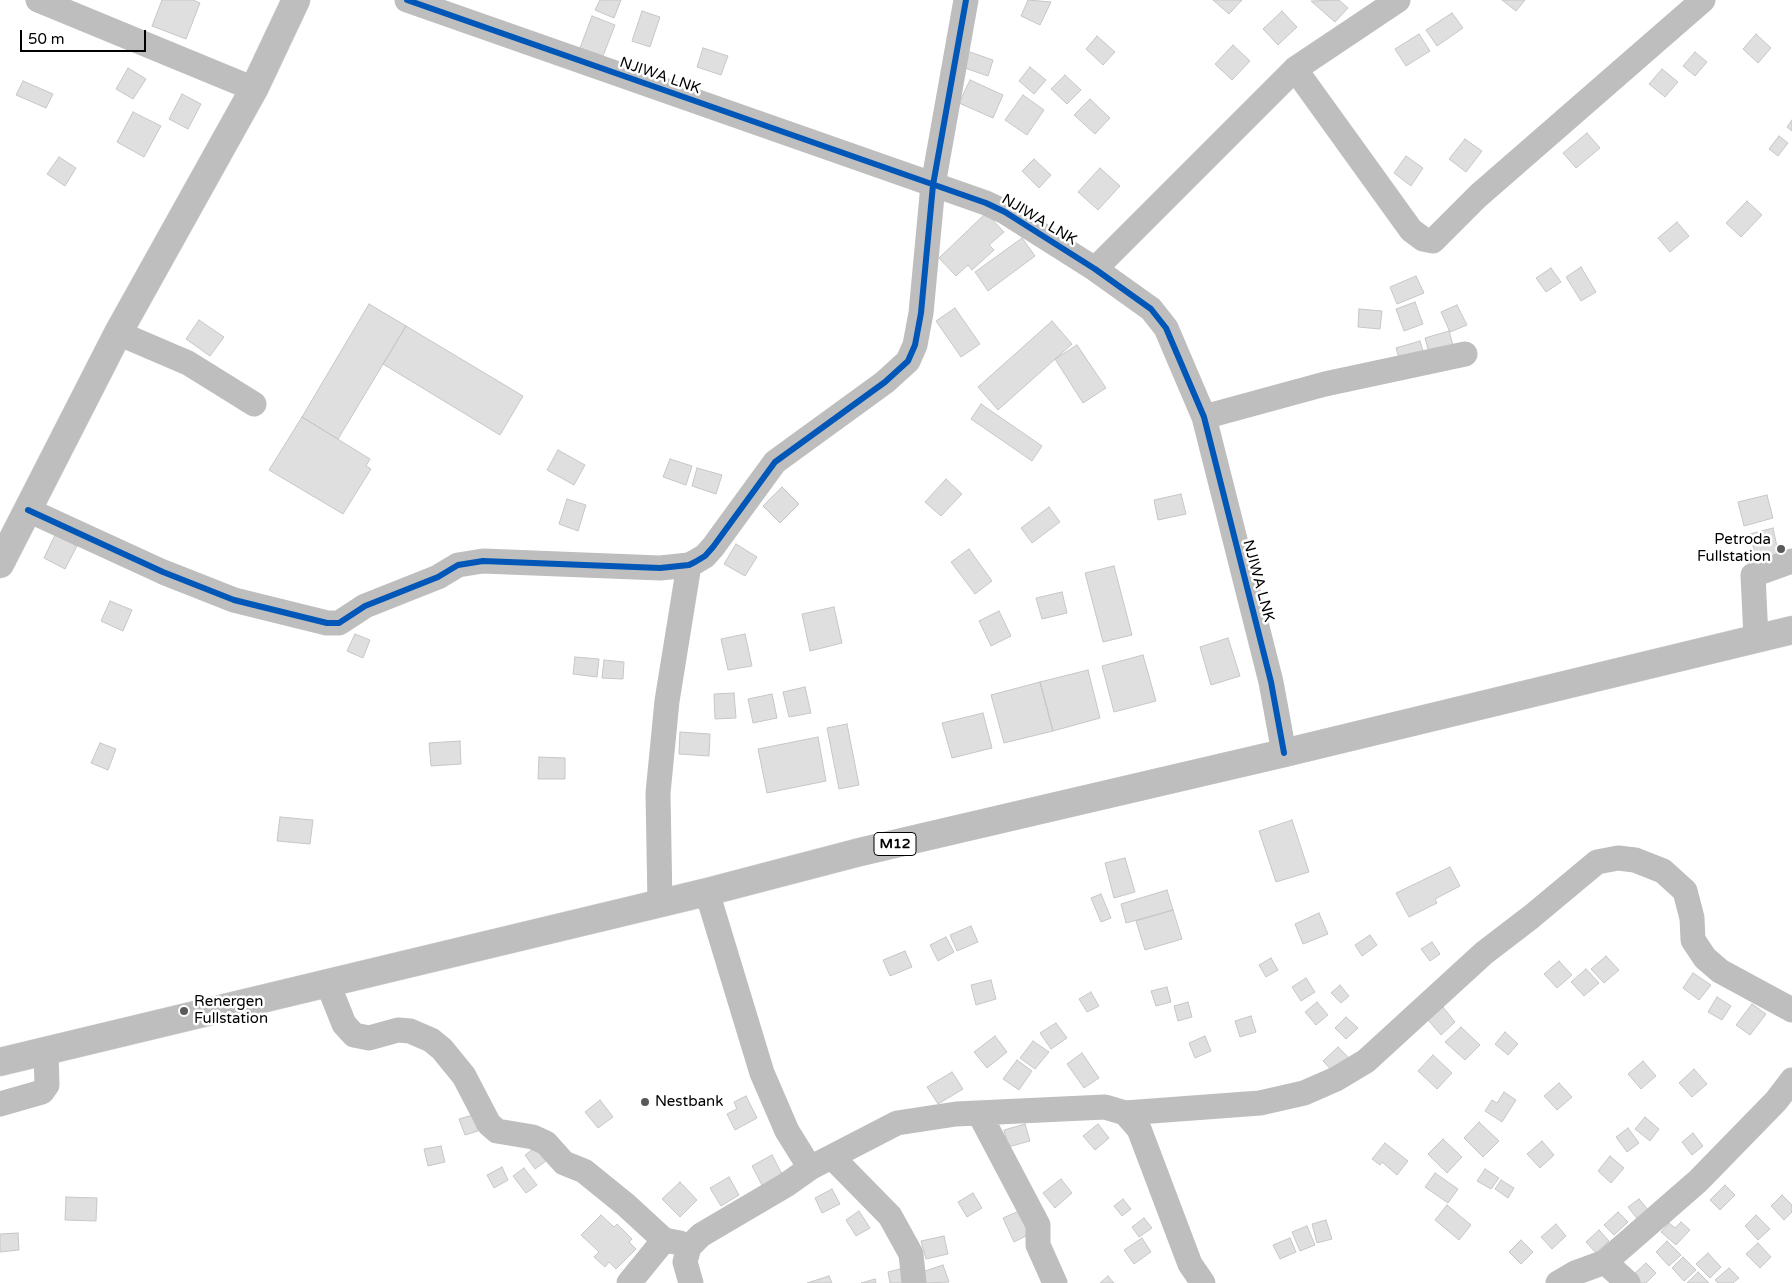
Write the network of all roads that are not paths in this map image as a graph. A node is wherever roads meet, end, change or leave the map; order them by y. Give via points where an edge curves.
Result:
1 (38, 0) edge
2 (296, 0) edge
3 (407, 0) edge
4 (966, 0) edge
5 (1398, 0) edge
6 (1702, 0) edge
7 (1295, 69) junction
8 (254, 90) junction
9 (933, 186) junction
10 (1094, 269) junction
11 (118, 333) junction
12 (1465, 354) dead end
13 (254, 404) dead end
14 (1204, 417) junction
15 (28, 510) junction
16 (1792, 561) edge
17 (0, 564) edge
18 (689, 565) junction
19 (1792, 630) edge
20 (1756, 638) junction
21 (1284, 753) junction
22 (707, 892) junction
23 (660, 904) junction
24 (328, 984) junction
25 (1792, 1010) edge
26 (46, 1052) junction
27 (0, 1062) edge
28 (1792, 1080) edge
29 (0, 1104) edge
30 (1125, 1112) junction
31 (979, 1114) junction
32 (833, 1158) junction
33 (810, 1168) junction
34 (664, 1240) junction
35 (689, 1246) junction
36 (1605, 1262) junction
37 (629, 1283) edge
38 (691, 1283) edge
39 (914, 1283) edge
40 (1055, 1283) edge
41 (1203, 1283) edge
42 (1558, 1283) edge
43 (1628, 1283) edge

1 - 8 street
2 - 8 main road
3 - 9 street, NJIWA LNK
4 - 9 street
5 - 7 street
6 - 7 street via 1478,196 1433,241 1423,239 1412,230
7 - 10 street
8 - 11 main road
9 - 10 street, NJIWA LNK via 1004,212
9 - 18 street via 921,313 915,345 908,361 885,382 776,462 713,547
10 - 14 street, NJIWA LNK via 1151,309 1166,328
11 - 13 street via 188,363
11 - 15 main road
12 - 14 street via 1325,384
14 - 21 street, NJIWA LNK via 1271,682
15 - 17 main road
15 - 18 street via 162,572 234,600 327,623 339,622 366,606 438,577 458,565 483,561 660,568
16 - 20 street via 1753,575
18 - 23 street via 666,701 658,793
19 - 20 main road, M12
20 - 21 main road, M12
21 - 22 main road, M12 via 860,852
22 - 23 main road, M12
22 - 33 street via 762,1073 787,1131
23 - 24 main road, M12
24 - 26 main road, M12
24 - 34 street via 344,1024 354,1035 369,1038 398,1030 410,1031 431,1040 464,1076 489,1124 497,1131 533,1137 546,1143 564,1163 588,1174
25 - 30 street via 1720,971 1704,958 1693,940 1692,918 1685,891 1663,870 1618,858 1597,862 1484,953 1366,1061 1336,1079 1304,1092 1260,1103
26 - 27 main road, M12
26 - 29 street via 46,1085 42,1092
28 - 36 street via 1776,1101 1698,1181
30 - 31 street via 1105,1107
30 - 41 street via 1139,1129 1190,1264
31 - 32 street via 956,1114 897,1123
31 - 40 street via 1038,1225 1038,1245
32 - 33 street
32 - 39 street via 890,1216 911,1254
33 - 35 street via 701,1235
34 - 35 street
34 - 37 street
35 - 38 street via 685,1262
36 - 42 street via 1574,1273
36 - 43 street

